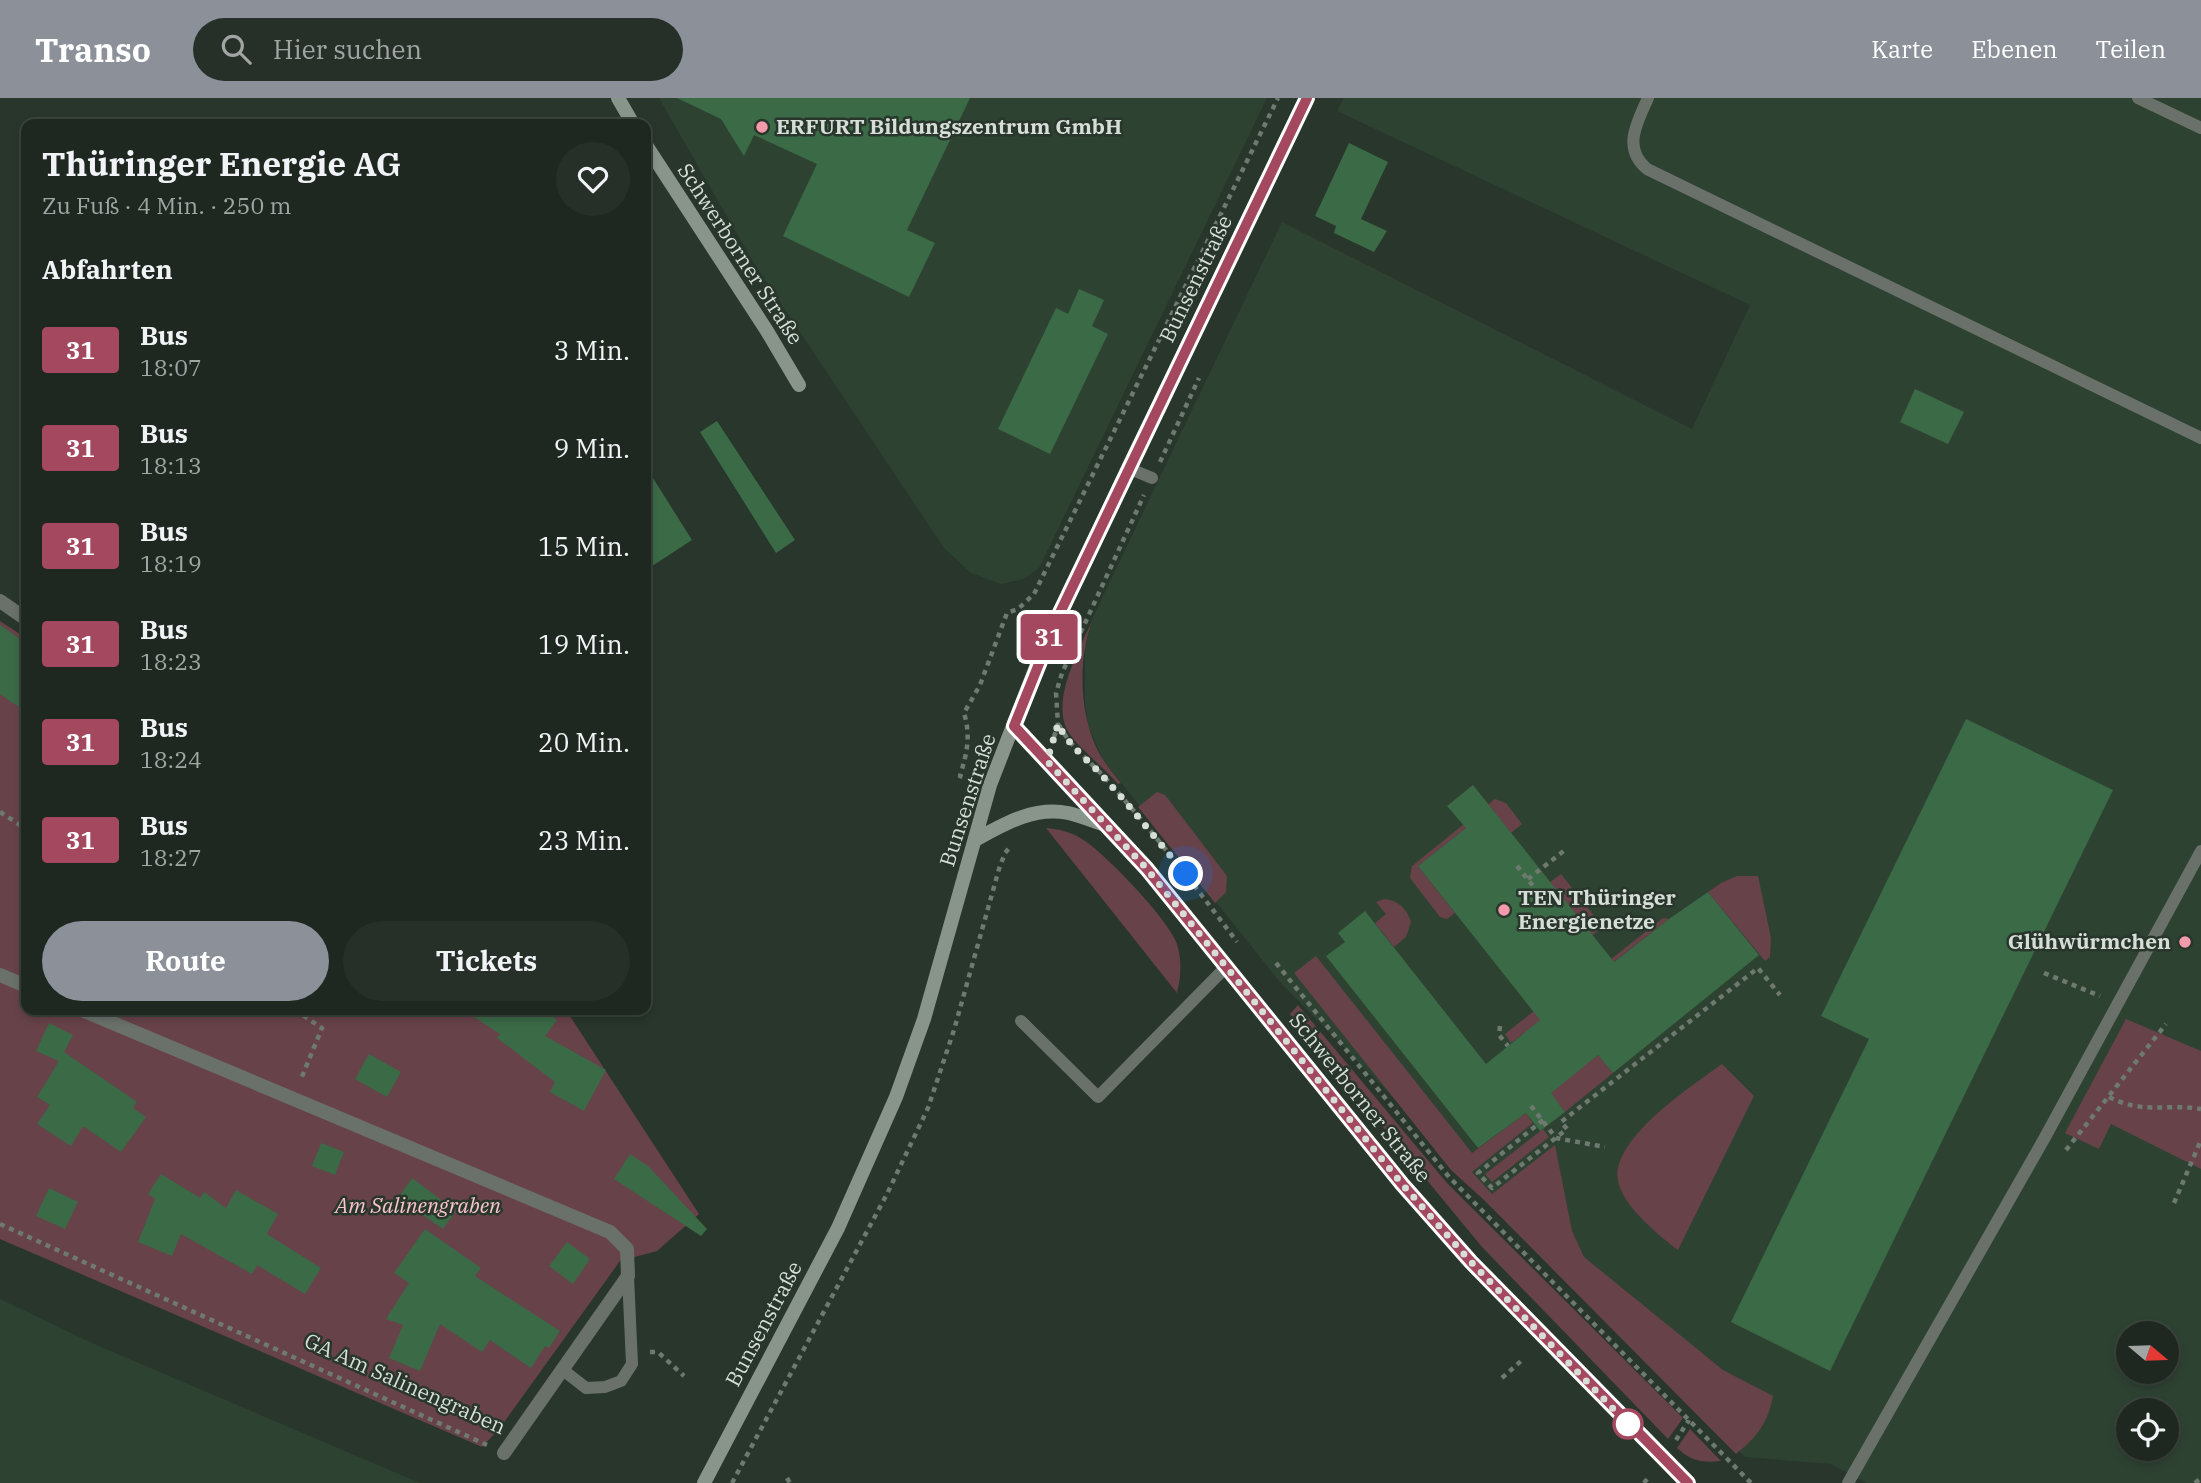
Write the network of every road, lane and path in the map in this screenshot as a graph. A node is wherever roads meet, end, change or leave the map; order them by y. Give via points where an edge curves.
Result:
1 (618, 98) edge
2 (1278, 98) edge
3 (1307, 98) edge
4 (1648, 98) edge
5 (2138, 98) edge
6 (630, 119) edge
7 (2201, 128) edge
8 (651, 153) edge
9 (1199, 377) dead end
10 (799, 385) dead end
11 (2201, 438) edge
12 (1128, 468) junction
13 (1152, 478) junction
14 (0, 601) edge
15 (21, 616) edge
16 (1058, 724) junction
17 (1014, 726) junction
18 (1047, 761) junction
19 (990, 785) junction
20 (0, 812) edge
21 (1107, 825) junction
22 (21, 827) edge
23 (975, 840) junction
24 (1015, 841) dead end
25 (1565, 850) dead end
26 (2201, 851) edge
27 (1517, 866) dead end
28 (1528, 879) junction
29 (1538, 892) dead end
30 (1245, 952) dead end
31 (1276, 963) dead end
32 (1227, 966) junction
33 (2045, 973) dead end
34 (0, 975) edge
35 (21, 984) edge
36 (1780, 995) dead end
37 (2117, 1004) junction
38 (94, 1015) edge
39 (302, 1015) edge
40 (1021, 1021) dead end
41 (2166, 1024) dead end
42 (1500, 1026) dead end
43 (1508, 1046) dead end
44 (2109, 1097) junction
45 (293, 1099) junction
46 (1531, 1106) dead end
47 (2201, 1109) edge
48 (1542, 1120) junction
49 (1556, 1138) junction
50 (2201, 1140) edge
51 (1605, 1147) dead end
52 (2066, 1150) dead end
53 (2174, 1203) dead end
54 (0, 1223) edge
55 (628, 1276) junction
56 (631, 1350) junction
57 (1521, 1361) dead end
58 (563, 1370) junction
59 (684, 1376) dead end
60 (1502, 1378) dead end
61 (505, 1452) joint
62 (2201, 1478) edge
63 (704, 1483) edge
64 (732, 1483) edge
65 (1688, 1483) edge
66 (1751, 1483) edge
67 (1847, 1483) edge
68 (2195, 1483) edge

1 - 6 main road
2 - 19 path via 1034,594 1007,613 980,685 964,713 969,743 960,776
3 - 12 main road, Bunsenstraße
4 - 11 lane via 1633,143 1636,160 1647,169
5 - 7 lane
8 - 10 main road, Schwerborner Straße
9 - 13 path
12 - 13 lane
12 - 17 main road, Bunsenstraße via 1041,654
13 - 16 path via 1062,673 1056,694
14 - 15 street
16 - 18 path
16 - 30 path via 1186,874
17 - 18 main road, Schwerborner Straße
17 - 19 main road, Bunsenstraße
18 - 21 main road, Schwerborner Straße
19 - 23 main road, Bunsenstraße
20 - 22 path
21 - 23 main road via 1068,813 1029,814
21 - 32 main road, Schwerborner Straße
23 - 63 main road, Bunsenstraße via 924,1019 896,1097 838,1228
24 - 64 path via 999,869 928,1108 887,1194
25 - 28 path
26 - 37 lane
27 - 28 path
28 - 29 path
31 - 66 path via 1449,1177
32 - 40 lane via 1098,1097
32 - 65 main road, Schwerborner Straße via 1402,1184 1471,1262
33 - 37 path
34 - 35 street
36 - 49 path via 1758,968 1561,1122 1567,1129
37 - 67 lane
38 - 45 street
39 - 45 path via 322,1028
41 - 44 path
42 - 43 path via 1499,1035
44 - 47 path via 2146,1108
44 - 52 path
45 - 55 street via 610,1232 627,1250
46 - 48 path
48 - 49 path
48 - 49 path via 1478,1173 1492,1188
49 - 51 path
50 - 53 path
54 - 61 path, GA Am Salinengraben
55 - 56 lane
55 - 58 street, GA Am Salinengraben
56 - 58 lane via 632,1364 621,1381 605,1387 586,1388
56 - 59 path via 658,1352
57 - 60 path
58 - 61 street, GA Am Salinengraben
62 - 68 path

